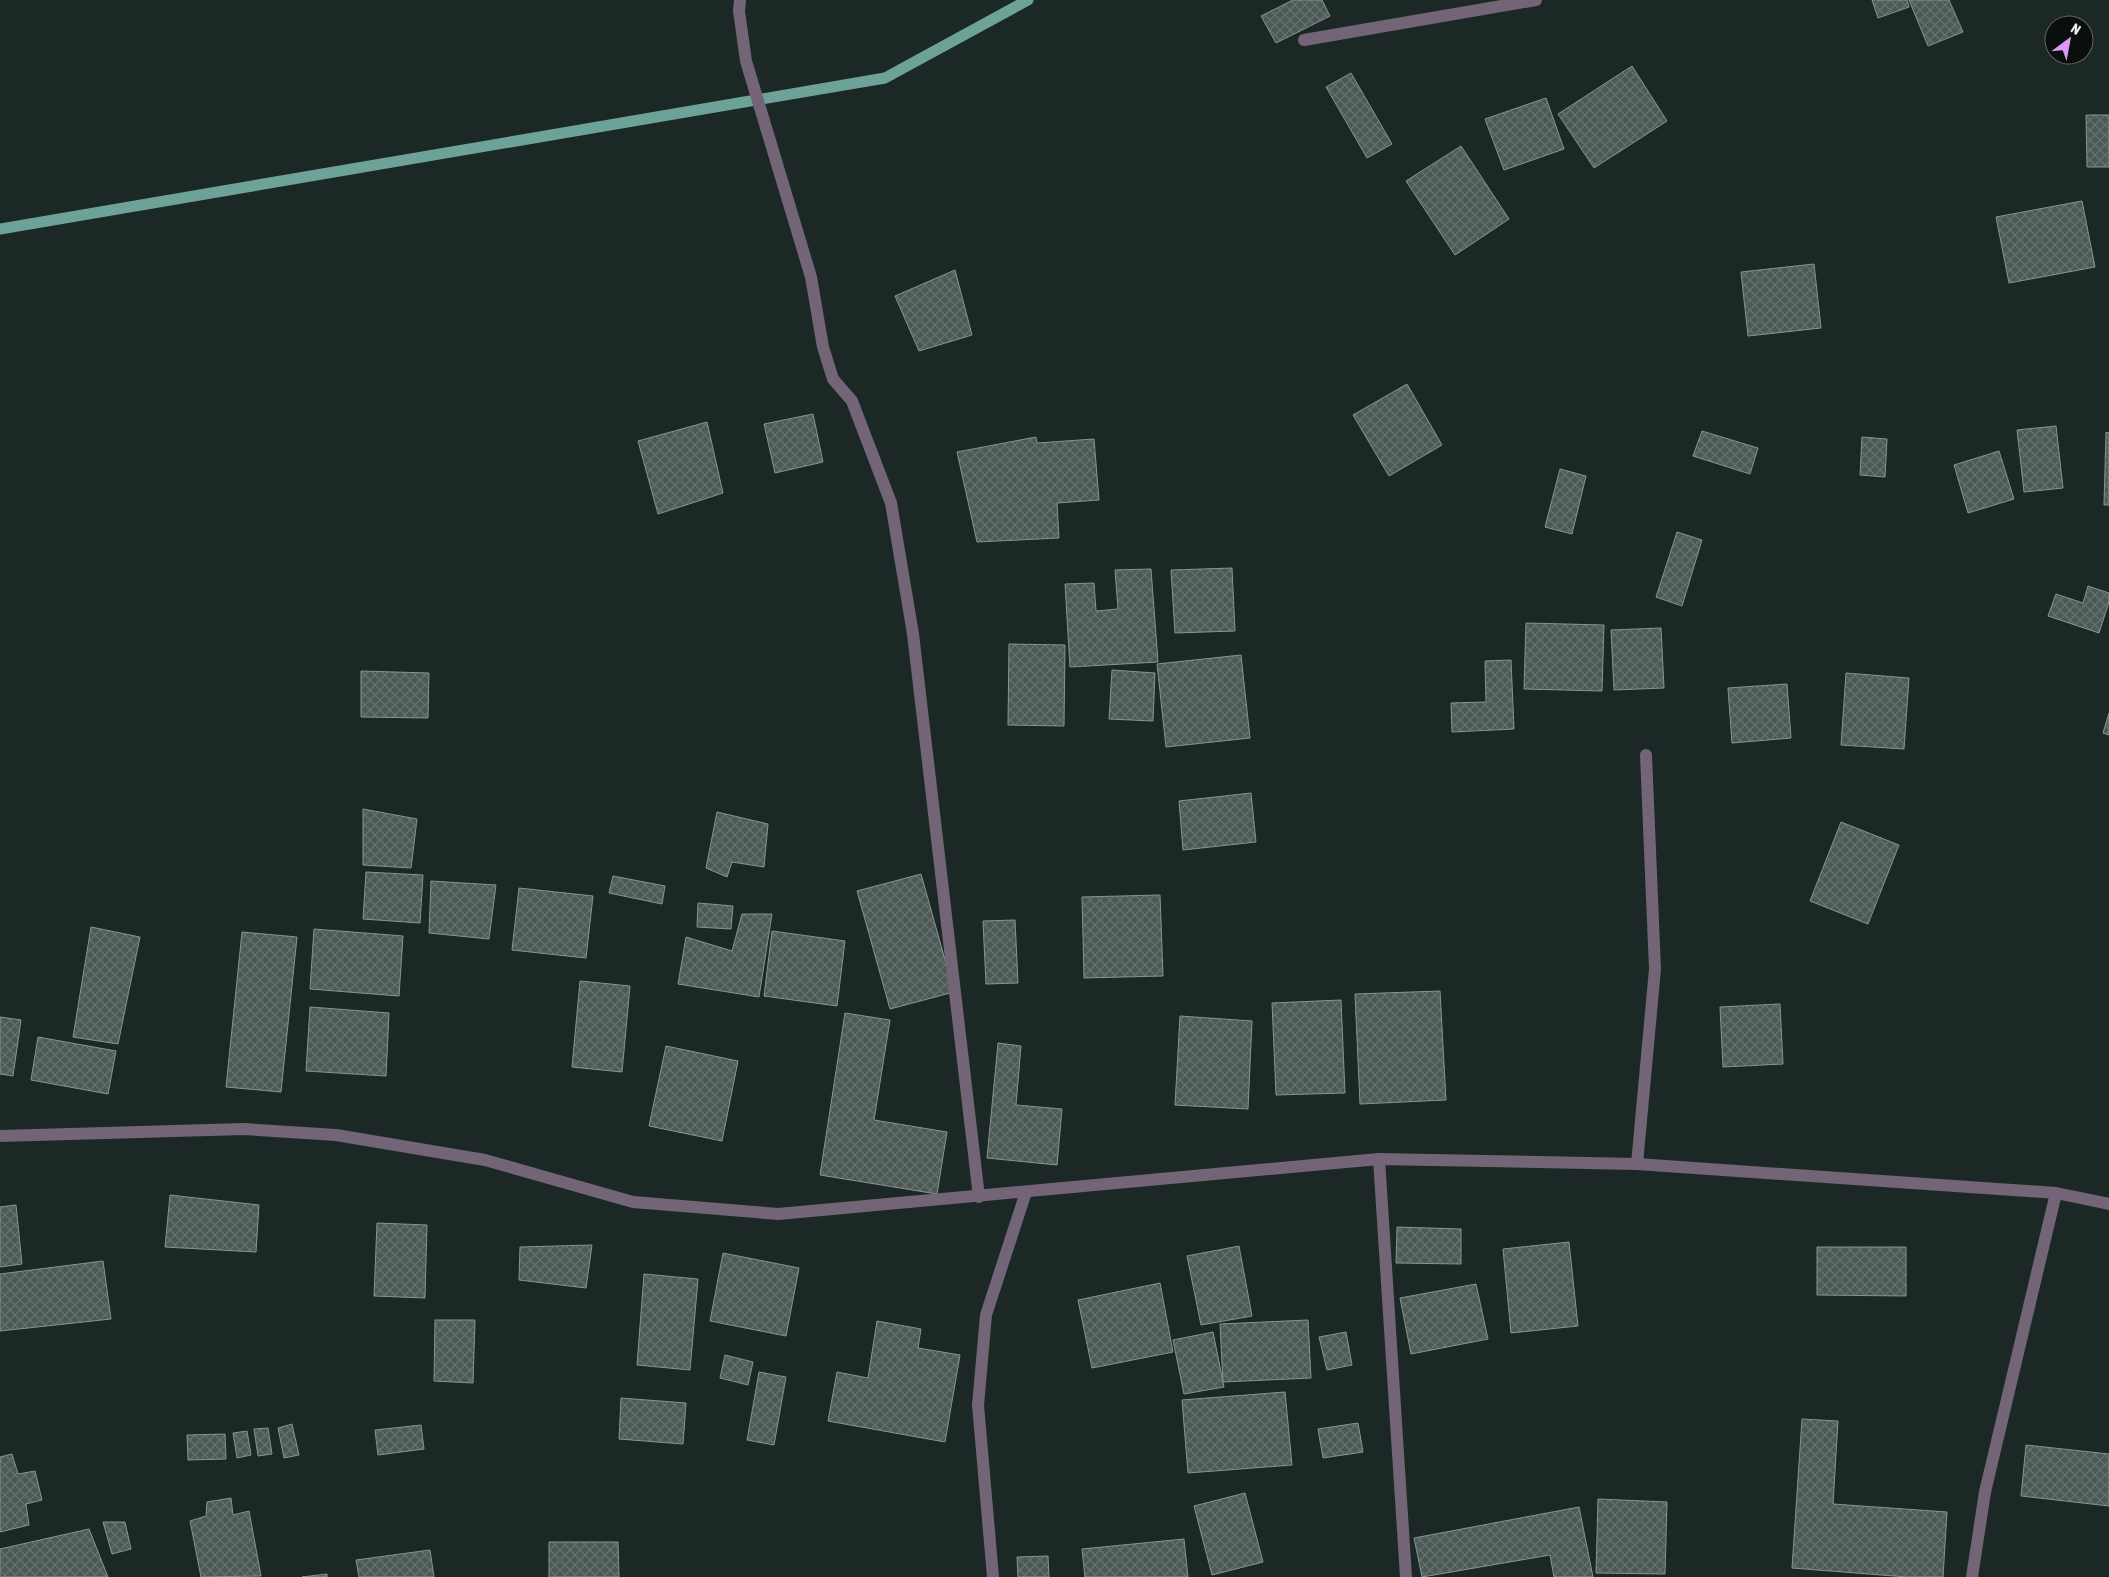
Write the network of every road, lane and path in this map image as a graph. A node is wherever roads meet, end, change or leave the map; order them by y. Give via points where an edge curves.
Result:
1 (740, 0) edge
2 (1536, 0) edge
3 (1304, 40) dead end
4 (1646, 755) dead end
5 (0, 1136) edge
6 (1379, 1159) junction
7 (1637, 1164) junction
8 (1026, 1192) junction
9 (2056, 1193) junction
10 (979, 1197) junction
11 (2109, 1204) edge
12 (993, 1577) edge
13 (1406, 1577) edge
14 (1972, 1577) edge

1 - 10 street via 746,61 812,277 823,347 833,379 852,401 891,503 913,634
2 - 3 street
4 - 7 street via 1655,969
5 - 10 street via 244,1129 336,1135 485,1160 633,1202 778,1214
6 - 7 street
6 - 8 street
6 - 13 street
7 - 9 street
8 - 10 street
8 - 12 street via 986,1315 978,1405
9 - 11 street
9 - 14 street via 1985,1492

